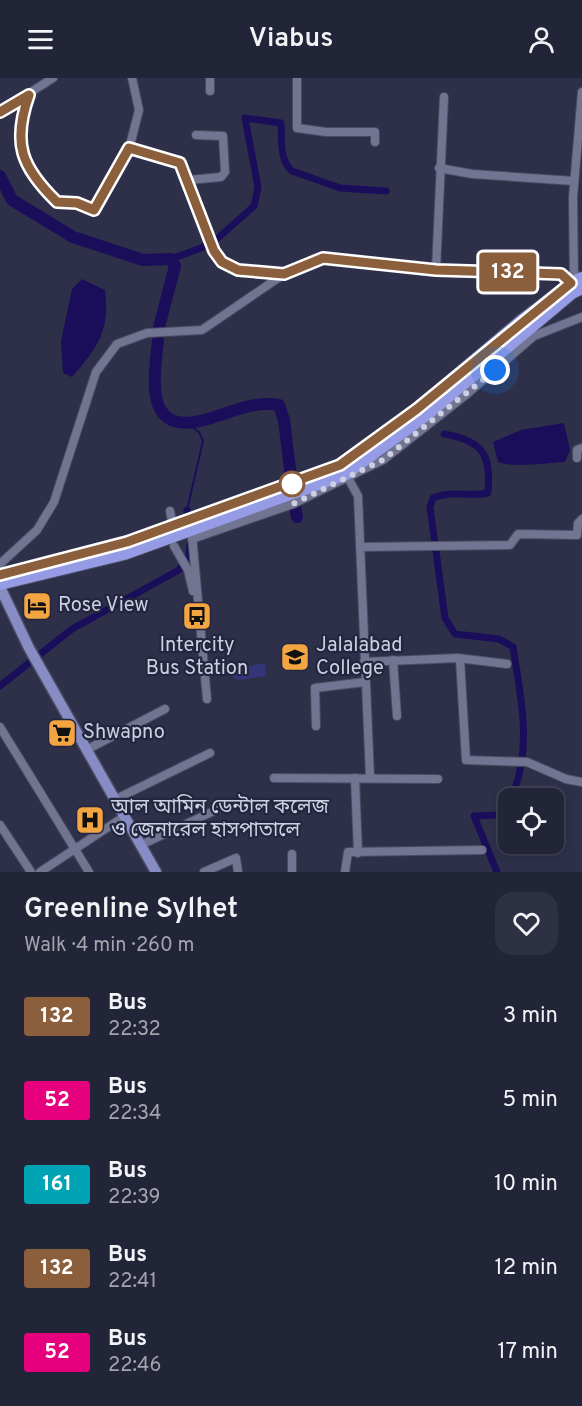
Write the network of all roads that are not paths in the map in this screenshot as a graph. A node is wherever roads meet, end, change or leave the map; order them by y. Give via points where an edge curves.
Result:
1 (54, 78) edge
2 (132, 78) edge
3 (210, 78) edge
4 (297, 78) edge
5 (210, 91) dead end
6 (582, 92) edge
7 (29, 95) junction
8 (444, 97) dead end
9 (0, 112) edge
10 (196, 135) dead end
11 (375, 142) dead end
12 (129, 148) junction
13 (439, 168) junction
14 (189, 180) junction
15 (574, 181) junction
16 (436, 270) junction
17 (284, 274) junction
18 (577, 282) edge
19 (582, 317) edge
20 (582, 448) edge
21 (577, 458) dead end
22 (345, 473) junction
23 (582, 519) edge
24 (192, 535) junction
25 (174, 546) dead end
26 (361, 547) junction
27 (0, 564) edge
28 (0, 575) edge
29 (0, 585) edge
30 (202, 641) junction
31 (460, 659) junction
32 (393, 660) junction
33 (364, 662) junction
34 (507, 664) dead end
35 (365, 682) junction
36 (207, 699) dead end
37 (165, 709) dead end
38 (397, 716) dead end
39 (316, 726) dead end
40 (0, 727) edge
41 (88, 749) junction
42 (210, 753) dead end
43 (274, 777) dead end
44 (370, 777) junction
45 (355, 778) junction
46 (438, 779) dead end
47 (582, 782) edge
48 (116, 800) junction
49 (231, 803) dead end
50 (125, 816) junction
51 (0, 825) edge
52 (141, 844) junction
53 (75, 849) junction
54 (482, 850) dead end
55 (358, 853) junction
56 (292, 854) dead end
57 (30, 872) edge
58 (40, 872) edge
59 (89, 872) edge
60 (156, 872) edge
61 (204, 872) edge
62 (238, 872) edge
63 (292, 872) edge
64 (345, 872) edge

1 - 7 street
2 - 12 street via 139,111
3 - 5 street
4 - 11 street via 297,128 375,132
6 - 15 street
7 - 9 street
7 - 12 street via 18,139 41,187 57,202 77,203 94,210
8 - 13 street
10 - 14 street via 223,136 225,172 221,177
12 - 14 street via 180,163
13 - 15 street
13 - 16 street
14 - 17 street via 206,232 222,262 238,270
15 - 18 street
16 - 17 street via 323,258
16 - 18 street via 561,274
17 - 27 street via 202,330 147,333 117,344 96,372 54,502 37,530
18 - 22 highway via 572,293 429,413
19 - 22 street via 534,336 383,460
20 - 21 street via 577,450
22 - 24 highway
22 - 26 street via 358,496
22 - 28 highway via 127,542
23 - 26 street via 577,535 518,534 510,545
24 - 29 highway
24 - 30 street
25 - 30 street via 188,570
26 - 33 street
29 - 41 main road via 29,648
30 - 36 street
31 - 32 street
31 - 34 street
31 - 47 street via 466,760 527,762
32 - 33 street
32 - 38 street
33 - 35 street
35 - 39 street via 315,688
35 - 44 street
37 - 41 street
40 - 53 street
41 - 48 main road
42 - 48 street
43 - 45 street
44 - 45 street
44 - 46 street
45 - 55 street
48 - 50 main road
49 - 52 street
50 - 52 main road
50 - 53 street
51 - 57 street
52 - 60 main road
53 - 58 street
53 - 59 street
54 - 55 street
55 - 64 street via 346,853
56 - 63 street
61 - 62 street via 236,858

